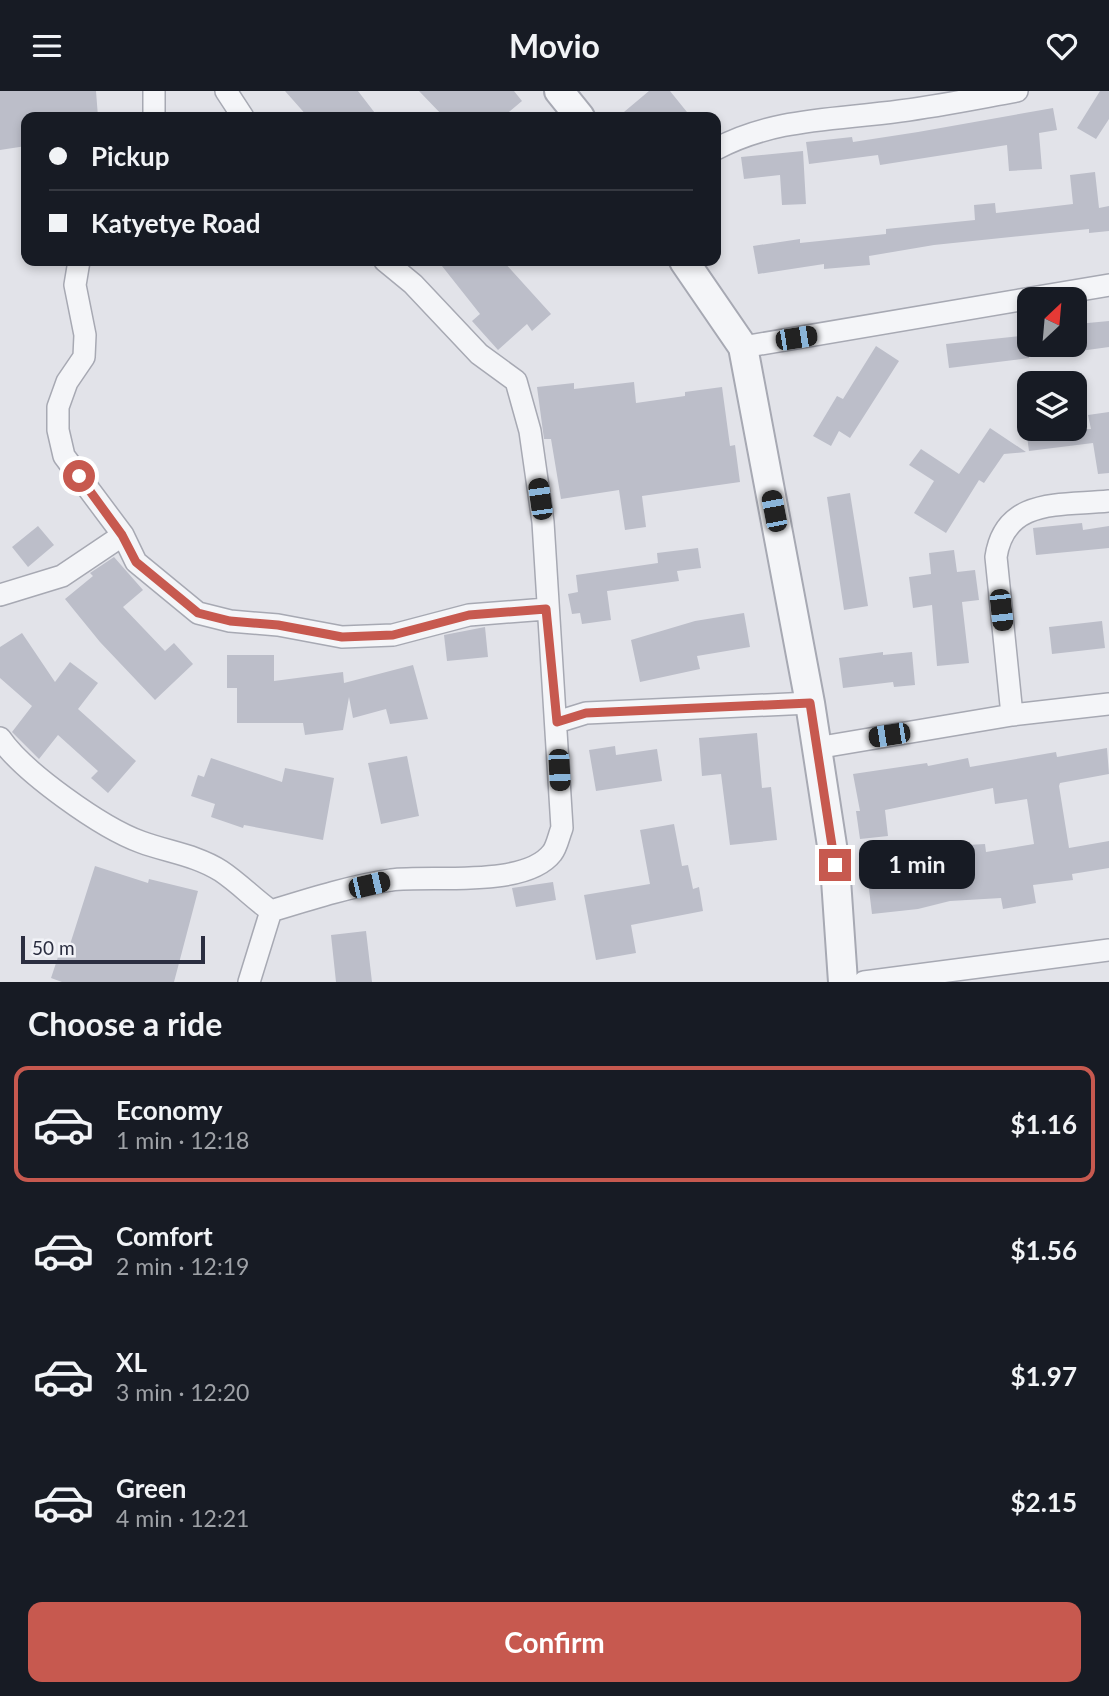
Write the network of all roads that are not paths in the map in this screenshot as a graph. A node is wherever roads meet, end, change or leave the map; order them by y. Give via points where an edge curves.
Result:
1 (153, 91) edge
2 (226, 91) edge
3 (559, 91) edge
4 (1017, 91) edge
5 (154, 112) edge
6 (240, 112) edge
7 (576, 112) edge
8 (721, 146) edge
9 (78, 266) edge
10 (391, 266) edge
11 (687, 266) edge
12 (1109, 285) edge
13 (743, 347) junction
14 (1109, 501) edge
15 (122, 535) junction
16 (0, 595) edge
17 (546, 609) junction
18 (810, 703) junction
19 (1109, 704) edge
20 (1012, 715) junction
21 (557, 722) junction
22 (0, 739) edge
23 (816, 748) junction
24 (271, 911) junction
25 (1109, 950) edge
26 (250, 982) edge
27 (842, 982) edge
28 (864, 982) edge

1 - 5 street
2 - 6 street
3 - 7 street
4 - 8 street via 784,125 746,133
9 - 15 street via 75,285 85,335 84,357 67,382 58,407 58,430 64,456
10 - 17 street via 479,354 516,381 530,431 543,521
11 - 13 street
12 - 13 street
13 - 18 street
14 - 20 street via 1029,509 1011,520 999,540 996,557
15 - 16 street via 62,576
15 - 17 street via 136,562 198,613 230,621 342,637 393,635 469,615
17 - 21 street
18 - 21 street via 586,713
18 - 23 street
19 - 20 street
20 - 23 street
21 - 24 street via 562,828 552,853 527,869 501,877 391,880
22 - 24 street via 10,753 62,795 128,837 181,852 220,871
23 - 27 street via 835,865
24 - 26 street
25 - 28 street

